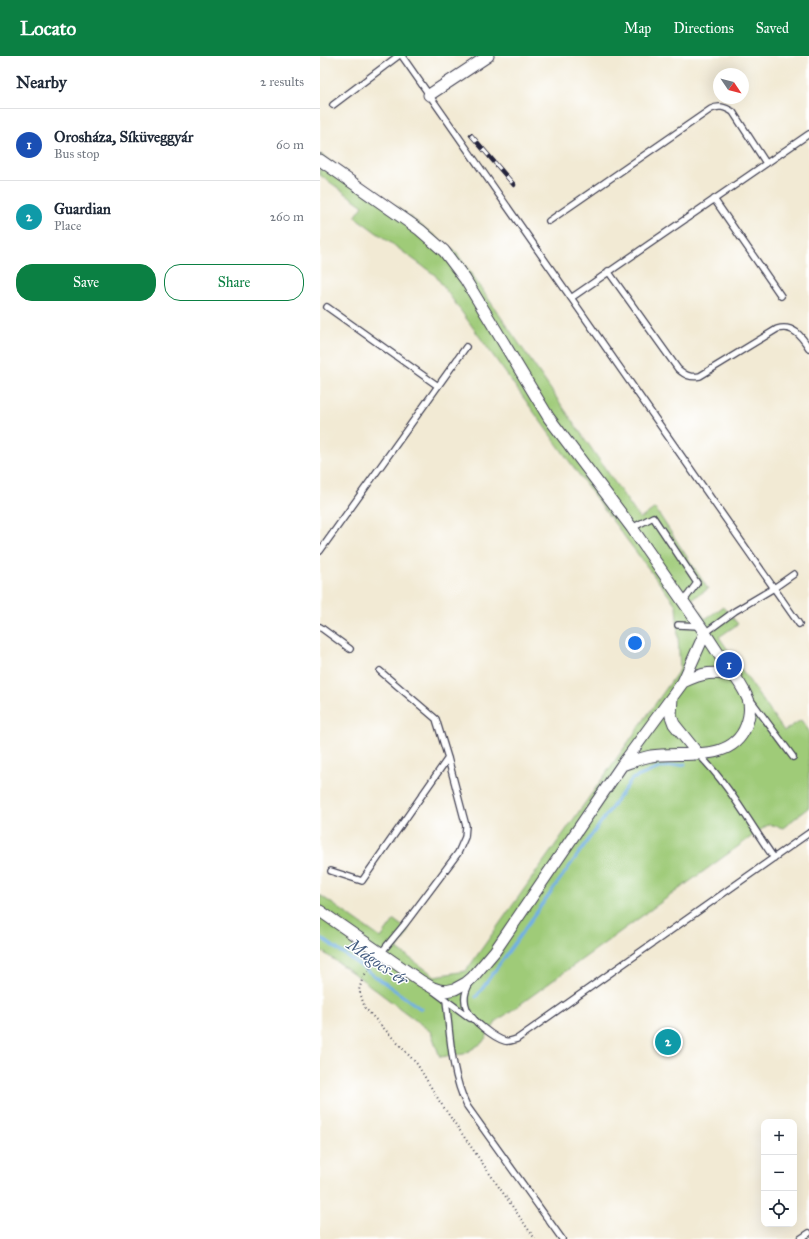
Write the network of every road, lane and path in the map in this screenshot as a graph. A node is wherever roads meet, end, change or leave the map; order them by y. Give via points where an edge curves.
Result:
1 (398, 56) edge
2 (402, 56) edge
3 (488, 56) edge
4 (429, 95) junction
5 (333, 105) dead end
6 (809, 134) edge
7 (320, 160) edge
8 (766, 163) junction
9 (714, 199) junction
10 (549, 221) dead end
11 (608, 272) junction
12 (781, 296) dead end
13 (571, 298) junction
14 (327, 307) dead end
15 (466, 347) dead end
16 (809, 348) edge
17 (438, 386) junction
18 (632, 528) junction
19 (320, 550) edge
20 (794, 574) dead end
21 (774, 588) junction
22 (683, 602) junction
23 (799, 624) dead end
24 (678, 625) dead end
25 (320, 627) edge
26 (702, 629) junction
27 (350, 649) dead end
28 (380, 671) dead end
29 (736, 678) junction
30 (683, 682) junction
31 (743, 689) junction
32 (672, 697) junction
33 (698, 754) junction
34 (793, 757) dead end
35 (448, 758) junction
36 (622, 765) junction
37 (809, 833) edge
38 (774, 858) junction
39 (331, 871) dead end
40 (320, 911) edge
41 (380, 954) junction
42 (371, 967) dead end
43 (472, 978) junction
44 (420, 981) junction
45 (446, 1000) junction
46 (477, 1022) junction
47 (809, 1232) edge
48 (535, 1239) edge
49 (562, 1239) edge
50 (800, 1239) edge

1 - 5 lane
2 - 4 lane
3 - 4 street
4 - 13 lane
6 - 8 lane
7 - 18 street via 420,230 444,251 465,279 549,418
8 - 9 lane
8 - 10 lane via 732,112 716,106
9 - 11 lane
9 - 12 lane
11 - 13 lane
11 - 16 lane via 678,369 688,376 700,376 782,327 796,332
13 - 21 lane
14 - 17 lane
15 - 17 lane
17 - 19 lane
18 - 22 street
18 - 22 lane via 653,517 697,583
20 - 21 lane
21 - 23 lane
21 - 26 lane
22 - 26 street
24 - 26 lane
25 - 27 lane
26 - 29 street
26 - 30 street
28 - 35 lane via 436,718
29 - 30 street via 725,674 703,674
29 - 31 street
30 - 32 street
31 - 33 street via 749,710 742,734 730,747
31 - 34 lane
32 - 33 street via 671,716 674,724
32 - 36 street
33 - 36 street via 649,756
33 - 38 lane via 727,788
35 - 39 lane via 362,881
35 - 41 lane via 466,826 465,837 458,853
36 - 43 street via 494,951
37 - 38 lane
38 - 46 lane via 517,1039 503,1040
40 - 41 street
41 - 44 street
42 - 48 path via 364,975 359,990 365,1008 417,1064 440,1102
43 - 44 street via 460,987 445,991
43 - 46 lane via 466,992 465,1003
44 - 45 lane
45 - 46 lane
45 - 49 lane via 453,1054 465,1102
47 - 50 lane

